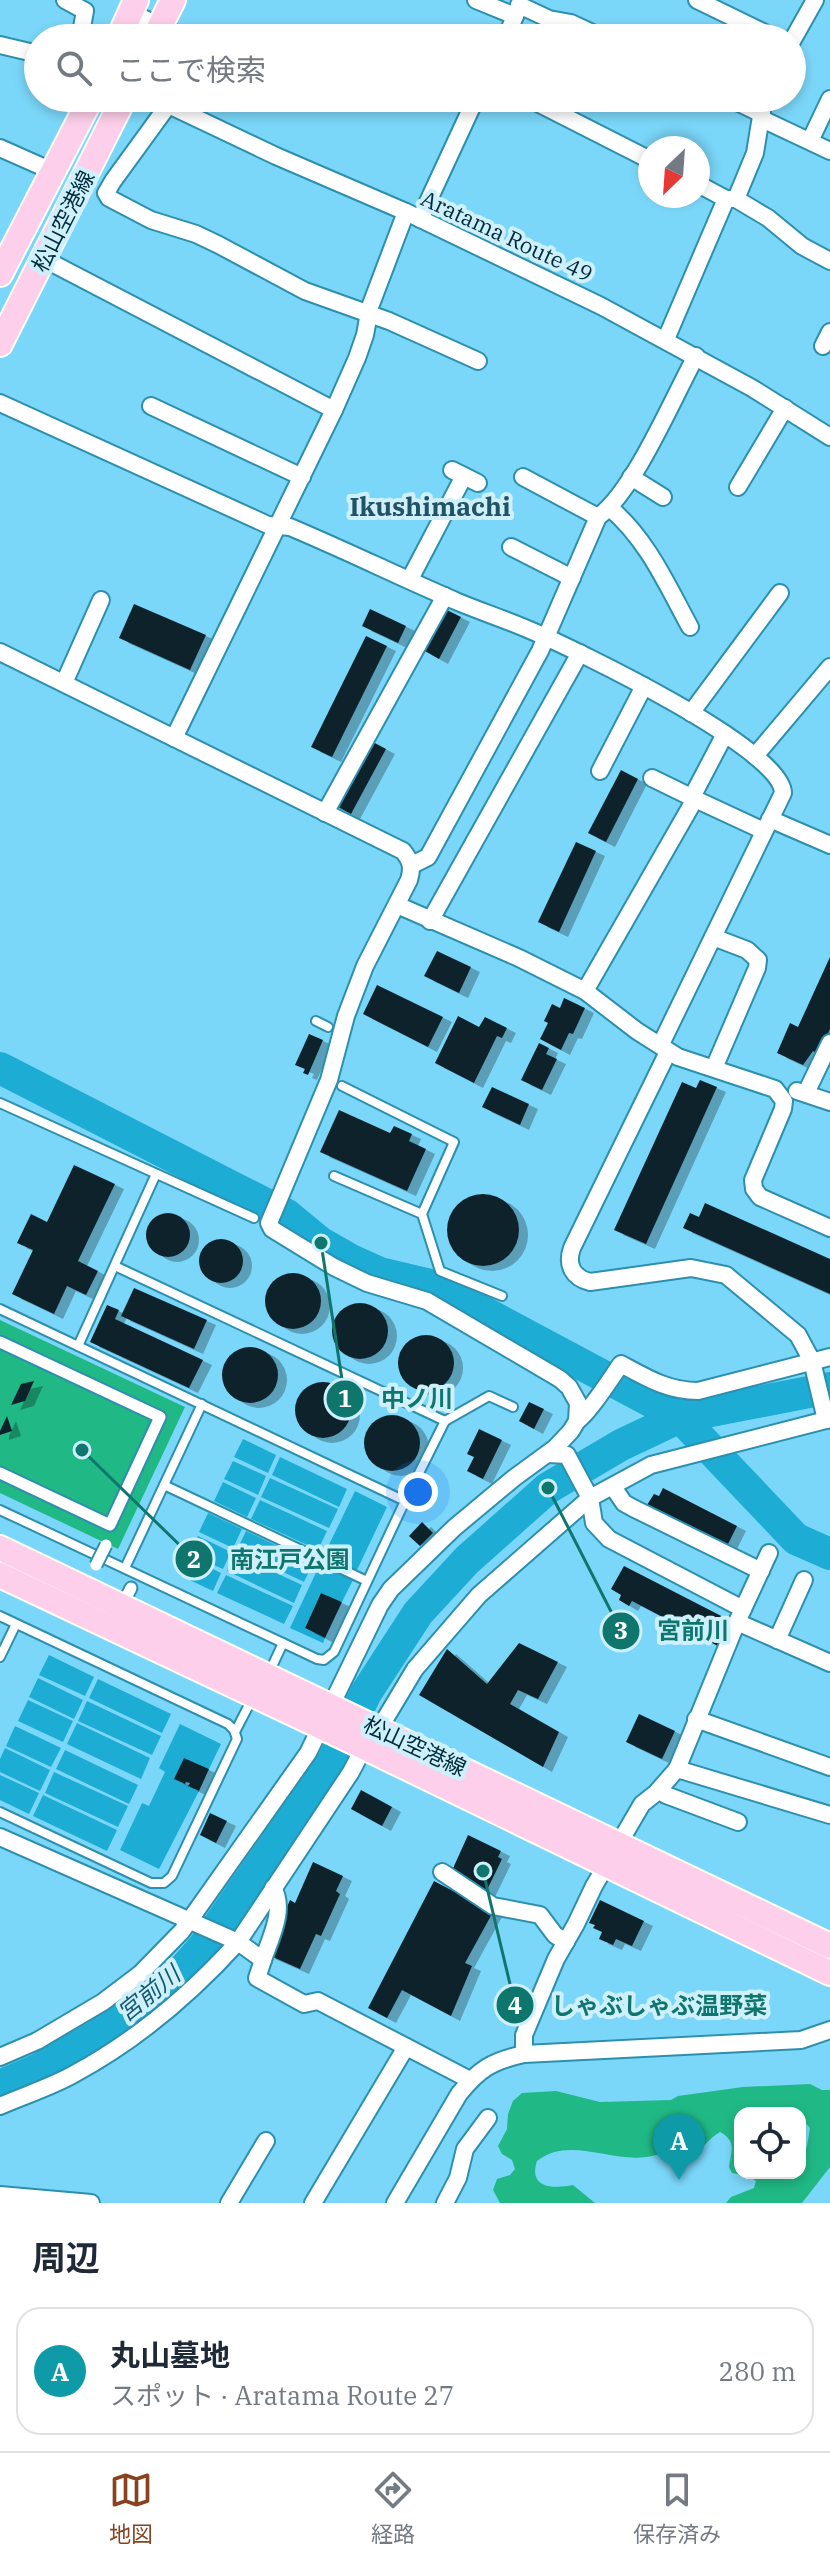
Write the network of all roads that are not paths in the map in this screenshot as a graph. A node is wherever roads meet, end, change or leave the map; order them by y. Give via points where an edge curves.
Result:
1 (65, 0) edge
2 (173, 0) edge
3 (476, 0) edge
4 (697, 0) edge
5 (815, 0) edge
6 (133, 6) edge
7 (519, 7) edge
8 (83, 24) edge
9 (150, 24) edge
10 (161, 24) edge
11 (573, 24) edge
12 (746, 24) edge
13 (802, 24) edge
14 (0, 45) edge
15 (24, 51) edge
16 (830, 99) edge
17 (84, 112) edge
18 (117, 112) edge
19 (155, 112) edge
20 (185, 112) edge
21 (469, 112) edge
22 (556, 112) edge
23 (763, 112) edge
24 (766, 112) edge
25 (810, 141) junction
26 (0, 148) edge
27 (830, 151) edge
28 (638, 154) edge
29 (88, 171) junction
30 (54, 172) junction
31 (113, 181) junction
32 (710, 189) edge
33 (731, 199) junction
34 (413, 216) junction
35 (44, 259) junction
36 (830, 261) edge
37 (0, 274) edge
38 (368, 314) junction
39 (666, 339) junction
40 (0, 344) edge
41 (696, 356) junction
42 (478, 361) dead end
43 (151, 406) dead end
44 (785, 408) junction
45 (2, 409) edge
46 (334, 410) junction
47 (830, 437) edge
48 (465, 476) dead end
49 (302, 477) junction
50 (523, 477) dead end
51 (631, 477) junction
52 (738, 487) dead end
53 (663, 497) dead end
54 (604, 513) junction
55 (279, 526) junction
56 (511, 547) dead end
57 (572, 578) junction
58 (410, 579) junction
59 (780, 593) dead end
60 (445, 596) junction
61 (101, 600) dead end
62 (690, 627) dead end
63 (546, 637) junction
64 (0, 652) edge
65 (580, 653) junction
66 (830, 667) edge
67 (64, 683) junction
68 (644, 686) junction
69 (691, 713) junction
70 (725, 734) junction
71 (174, 738) junction
72 (755, 756) junction
73 (600, 771) dead end
74 (652, 778) dead end
75 (694, 798) junction
76 (325, 813) junction
77 (767, 825) junction
78 (830, 845) edge
79 (412, 865) junction
80 (397, 905) junction
81 (430, 921) junction
82 (713, 937) junction
83 (585, 991) junction
84 (830, 1043) edge
85 (665, 1048) junction
86 (714, 1068) junction
87 (335, 1083) junction
88 (806, 1093) junction
89 (781, 1094) junction
90 (830, 1102) edge
91 (0, 1103) edge
92 (156, 1174) junction
93 (334, 1176) dead end
94 (422, 1214) junction
95 (264, 1219) junction
96 (830, 1228) edge
97 (115, 1266) junction
98 (502, 1296) dead end
99 (0, 1309) edge
100 (0, 1342) edge
101 (78, 1346) junction
102 (830, 1357) edge
103 (813, 1366) junction
104 (202, 1404) junction
105 (513, 1407) dead end
106 (826, 1417) edge
107 (445, 1421) junction
108 (577, 1421) junction
109 (548, 1454) junction
110 (0, 1473) edge
111 (164, 1485) junction
112 (613, 1487) junction
113 (590, 1498) junction
114 (405, 1501) junction
115 (0, 1510) edge
116 (110, 1525) junction
117 (0, 1548) edge
118 (769, 1553) dead end
119 (96, 1565) dead end
120 (125, 1568) junction
121 (761, 1571) junction
122 (0, 1575) edge
123 (804, 1580) dead end
124 (367, 1581) junction
125 (0, 1616) edge
126 (740, 1616) junction
127 (16, 1624) junction
128 (777, 1640) junction
129 (283, 1643) junction
130 (0, 1657) edge
131 (830, 1663) edge
132 (261, 1685) junction
133 (331, 1719) junction
134 (696, 1719) junction
135 (235, 1732) junction
136 (368, 1736) junction
137 (830, 1767) edge
138 (677, 1769) junction
139 (659, 1790) junction
140 (0, 1812) edge
141 (830, 1815) edge
142 (738, 1822) dead end
143 (0, 1837) edge
144 (614, 1853) junction
145 (442, 1872) dead end
146 (273, 1888) junction
147 (196, 1922) junction
148 (235, 1940) junction
149 (566, 1942) junction
150 (830, 1946) edge
151 (263, 1960) junction
152 (830, 1973) edge
153 (830, 2030) edge
154 (406, 2047) junction
155 (524, 2054) junction
156 (0, 2057) edge
157 (470, 2080) junction
158 (0, 2106) edge
159 (488, 2118) dead end
160 (266, 2141) dead end
161 (0, 2195) edge
162 (447, 2202) edge
163 (91, 2203) edge
164 (229, 2203) edge
165 (313, 2203) edge
166 (395, 2203) edge

1 - 8 street via 85,11
2 - 10 main road
3 - 7 street
4 - 12 street
5 - 13 street
6 - 9 street
7 - 11 street
14 - 15 street
16 - 25 street
17 - 30 main road, 松山空港線
18 - 29 main road, 松山空港線
19 - 31 street
20 - 34 street, Aratama Route 49
21 - 34 street
22 - 28 street
23 - 33 street via 755,153
24 - 25 street
25 - 27 street
26 - 30 street
29 - 31 street
29 - 35 main road, 松山空港線
30 - 37 main road, 松山空港線
31 - 38 street via 106,193 123,206 196,234 305,291
32 - 33 street
33 - 36 street
33 - 39 street
34 - 38 street
34 - 39 street, Aratama Route 49
35 - 40 main road, 松山空港線
35 - 46 street
38 - 42 street
38 - 46 street via 357,358
39 - 41 street, Aratama Route 49
41 - 44 street, Aratama Route 49
41 - 51 street
43 - 49 street
44 - 47 street, Aratama Route 49
44 - 52 street
45 - 55 street
46 - 49 street
48 - 58 street
49 - 55 street
50 - 54 street
51 - 53 street
51 - 54 street
54 - 57 street
54 - 62 street via 645,547
55 - 58 street
55 - 71 street
56 - 57 street
57 - 63 street
58 - 60 street
59 - 69 street
60 - 63 street
60 - 76 street
61 - 67 street
63 - 65 street
63 - 79 street via 428,857
64 - 67 street
65 - 68 street
65 - 81 street
66 - 72 street
67 - 71 street
68 - 69 street
68 - 73 street
69 - 70 street
70 - 72 street
70 - 75 street
71 - 76 street
72 - 77 street via 783,786
74 - 75 street
75 - 77 street
75 - 83 street
76 - 79 street via 403,851
77 - 78 street
77 - 82 street
79 - 80 street
80 - 81 street
80 - 87 street via 328,1027
81 - 83 street
82 - 85 street
82 - 86 street via 758,960
83 - 85 street
84 - 88 street
85 - 86 street
85 - 103 street via 572,1248 570,1266 590,1282 691,1268 726,1275 798,1335
86 - 89 street
87 - 94 lane via 454,1142
87 - 95 street
88 - 89 street
88 - 90 street
89 - 96 street via 783,1109 753,1180 754,1189 760,1197
91 - 92 lane
92 - 95 lane
92 - 97 lane
93 - 94 lane
94 - 98 lane via 440,1271
95 - 108 street via 334,1267 427,1301 565,1383 578,1403
97 - 101 lane
97 - 107 lane
99 - 101 lane
100 - 116 street via 160,1417
101 - 104 lane
102 - 103 street
103 - 106 street
103 - 108 street via 680,1391 621,1364
104 - 111 lane
104 - 114 lane
105 - 107 lane via 489,1396
106 - 112 street via 651,1465
107 - 114 lane
108 - 109 street
109 - 113 street via 567,1455
109 - 133 street via 454,1528 391,1589
110 - 116 street
111 - 120 lane
111 - 124 lane
112 - 113 street
112 - 121 street via 624,1503
113 - 126 street via 594,1523 609,1539
113 - 136 street via 479,1595 415,1669
114 - 124 lane
115 - 120 lane
116 - 119 street, bridge
117 - 132 main road, 松山空港線 via 126,1597
118 - 121 street
120 - 129 lane
121 - 126 street
122 - 132 main road, 松山空港線
123 - 128 street
124 - 129 lane via 330,1657 319,1660
125 - 127 lane
126 - 128 street
126 - 134 street
127 - 130 lane
127 - 135 lane via 228,1724
128 - 131 street
129 - 132 lane
132 - 133 main road, 松山空港線
132 - 135 lane
133 - 136 main road, 松山空港線
133 - 147 street
134 - 137 street
134 - 138 street
135 - 140 lane via 229,1758 164,1883 151,1883
136 - 144 main road, 松山空港線
136 - 146 street via 351,1772
138 - 139 street
138 - 141 street
139 - 142 street
139 - 144 street via 642,1804
143 - 147 street
144 - 149 street
144 - 150 main road, 松山空港線
144 - 152 main road, 松山空港線
145 - 149 street via 493,1906 540,1915
146 - 148 street
146 - 151 street via 278,1911
147 - 148 street
147 - 156 street via 114,1994 71,2023
148 - 151 street
148 - 158 street via 172,2007 127,2043 72,2075
149 - 155 street via 529,2020
151 - 154 street via 257,1978 304,2004 318,2001
153 - 155 street via 801,2040
154 - 157 street
154 - 165 street
155 - 157 street via 500,2059
157 - 166 street
159 - 162 street via 465,2149
160 - 164 street
161 - 163 street

